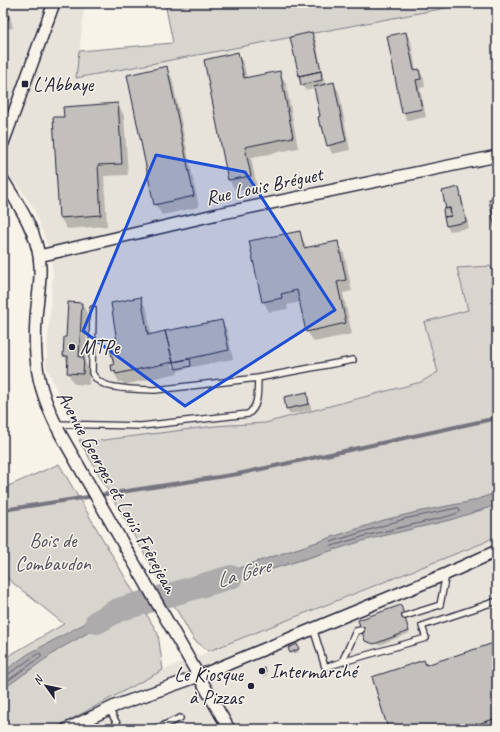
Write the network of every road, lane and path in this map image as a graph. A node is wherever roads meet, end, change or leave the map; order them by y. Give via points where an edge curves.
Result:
1 (54, 3) edge
2 (7, 121) edge
3 (3, 143) edge
4 (497, 156) edge
5 (3, 180) edge
6 (39, 256) junction
7 (93, 309) dead end
8 (353, 360) dead end
9 (258, 378) junction
10 (55, 424) junction
11 (497, 551) edge
12 (446, 574) junction
13 (497, 601) edge
14 (405, 616) dead end
15 (313, 628) junction
16 (361, 630) dead end
17 (342, 662) junction
18 (199, 676) junction
19 (109, 709) junction
20 (180, 718) dead end
21 (67, 729) edge
22 (120, 729) edge
23 (155, 729) edge
24 (229, 729) edge

1 - 2 street via 25,84
2 - 3 street
4 - 6 street, Rue Louis Bréguet via 218,214
5 - 6 street, Avenue Georges et Louis Frêrejean via 28,219
6 - 10 street, Avenue Georges et Louis Frêrejean via 35,359 37,378
7 - 9 lane via 92,373 104,385 155,390
8 - 9 lane
9 - 10 lane via 257,403 248,414 141,426
10 - 18 street, Avenue Georges et Louis Frêrejean
11 - 12 street
12 - 14 lane via 440,605
12 - 15 street
13 - 17 lane via 422,626 426,638
15 - 17 lane via 325,667
15 - 18 street
16 - 17 lane via 356,631
18 - 19 street
18 - 24 street, Avenue Georges et Louis Frêrejean
19 - 21 street
19 - 22 lane
20 - 23 lane

